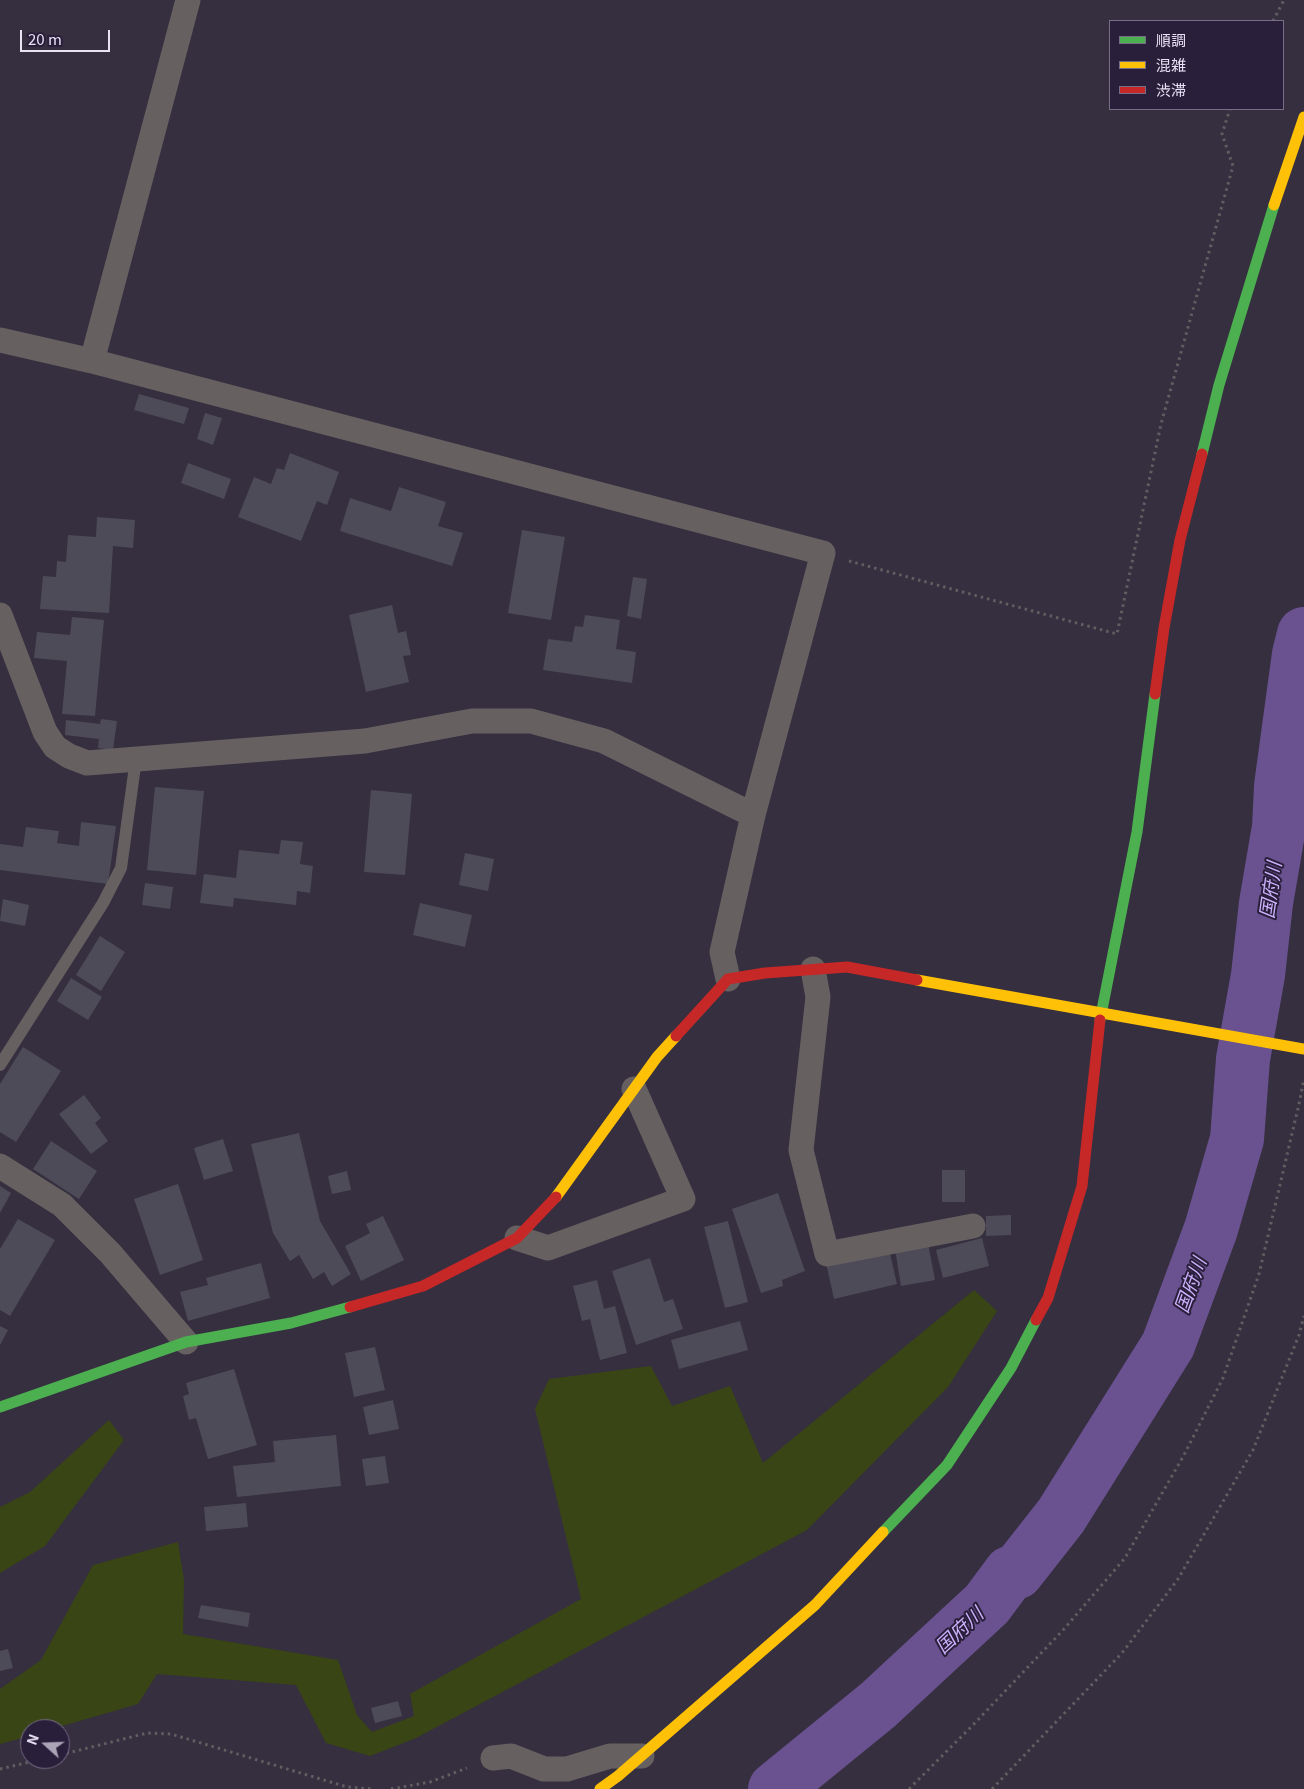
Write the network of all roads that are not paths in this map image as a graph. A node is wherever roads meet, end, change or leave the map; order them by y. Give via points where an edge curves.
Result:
1 (188, 0) edge
2 (1304, 117) edge
3 (0, 340) edge
4 (92, 361) junction
5 (0, 615) edge
6 (136, 759) junction
7 (753, 815) junction
8 (813, 969) junction
9 (728, 979) junction
10 (1101, 1012) junction
11 (1304, 1049) edge
12 (0, 1065) edge
13 (634, 1089) junction
14 (0, 1166) edge
15 (973, 1226) dead end
16 (517, 1238) junction
17 (186, 1342) junction
18 (0, 1407) edge
19 (642, 1756) junction
20 (493, 1758) road end
21 (600, 1789) edge

1 - 4 street
2 - 10 street via 1264,234 1222,376 1180,540 1164,628 1137,832
3 - 4 street
4 - 7 street via 823,553
5 - 6 street via 45,732 55,747 88,763
6 - 7 street via 365,741 472,721 531,721 604,741
6 - 12 lane via 121,868 103,903
7 - 9 street via 722,952
8 - 9 street
8 - 10 street via 847,968
8 - 15 street via 818,998 801,1150 827,1254
9 - 13 street via 657,1057
10 - 11 street
10 - 19 street via 1082,1186 1048,1298 1011,1368 947,1465 815,1606
13 - 16 street via 554,1200
13 - 16 street via 683,1199 548,1248
14 - 17 street via 62,1205 110,1253
16 - 17 street via 423,1286 291,1323
17 - 18 street
19 - 20 street via 610,1756 566,1769 544,1769 511,1756
19 - 21 street

